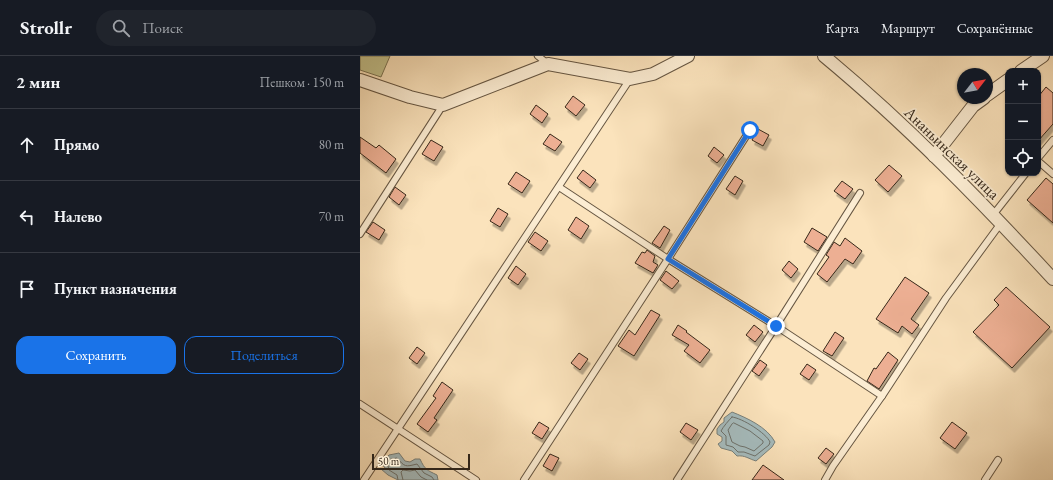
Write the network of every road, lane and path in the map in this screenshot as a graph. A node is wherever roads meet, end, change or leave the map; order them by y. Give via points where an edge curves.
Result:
1 (538, 56) edge
2 (688, 56) edge
3 (824, 56) edge
4 (1043, 56) edge
5 (548, 64) junction
6 (1025, 68) edge
7 (630, 79) junction
8 (360, 80) edge
9 (1005, 82) edge
10 (993, 91) edge
11 (976, 104) edge
12 (443, 105) junction
13 (750, 130) dead end
14 (1053, 140) edge
15 (934, 156) junction
16 (1041, 156) edge
17 (1041, 163) edge
18 (1053, 174) edge
19 (1024, 176) edge
20 (559, 187) junction
21 (860, 193) dead end
22 (997, 219) junction
23 (360, 234) edge
24 (668, 259) junction
25 (1053, 279) edge
26 (776, 326) junction
27 (882, 396) junction
28 (360, 404) edge
29 (398, 429) junction
30 (998, 460) dead end
31 (364, 480) edge
32 (476, 480) edge
33 (524, 480) edge
34 (677, 480) edge
35 (825, 480) edge
36 (985, 480) edge

1 - 5 lane
2 - 7 street via 652,74
3 - 15 street, Ананьинская улица
4 - 6 street
5 - 7 street
5 - 12 street
7 - 20 lane
8 - 12 street
9 - 10 street
11 - 15 street
12 - 23 lane
13 - 24 lane
14 - 16 lane
15 - 22 street, Ананьинская улица
17 - 18 lane
19 - 22 lane
20 - 24 lane
20 - 29 lane
21 - 26 lane
22 - 25 street, Ананьинская улица
22 - 27 lane
24 - 26 lane
24 - 33 lane
26 - 27 lane
26 - 34 lane
27 - 35 lane
28 - 29 lane
29 - 31 lane
29 - 32 lane
30 - 36 lane

